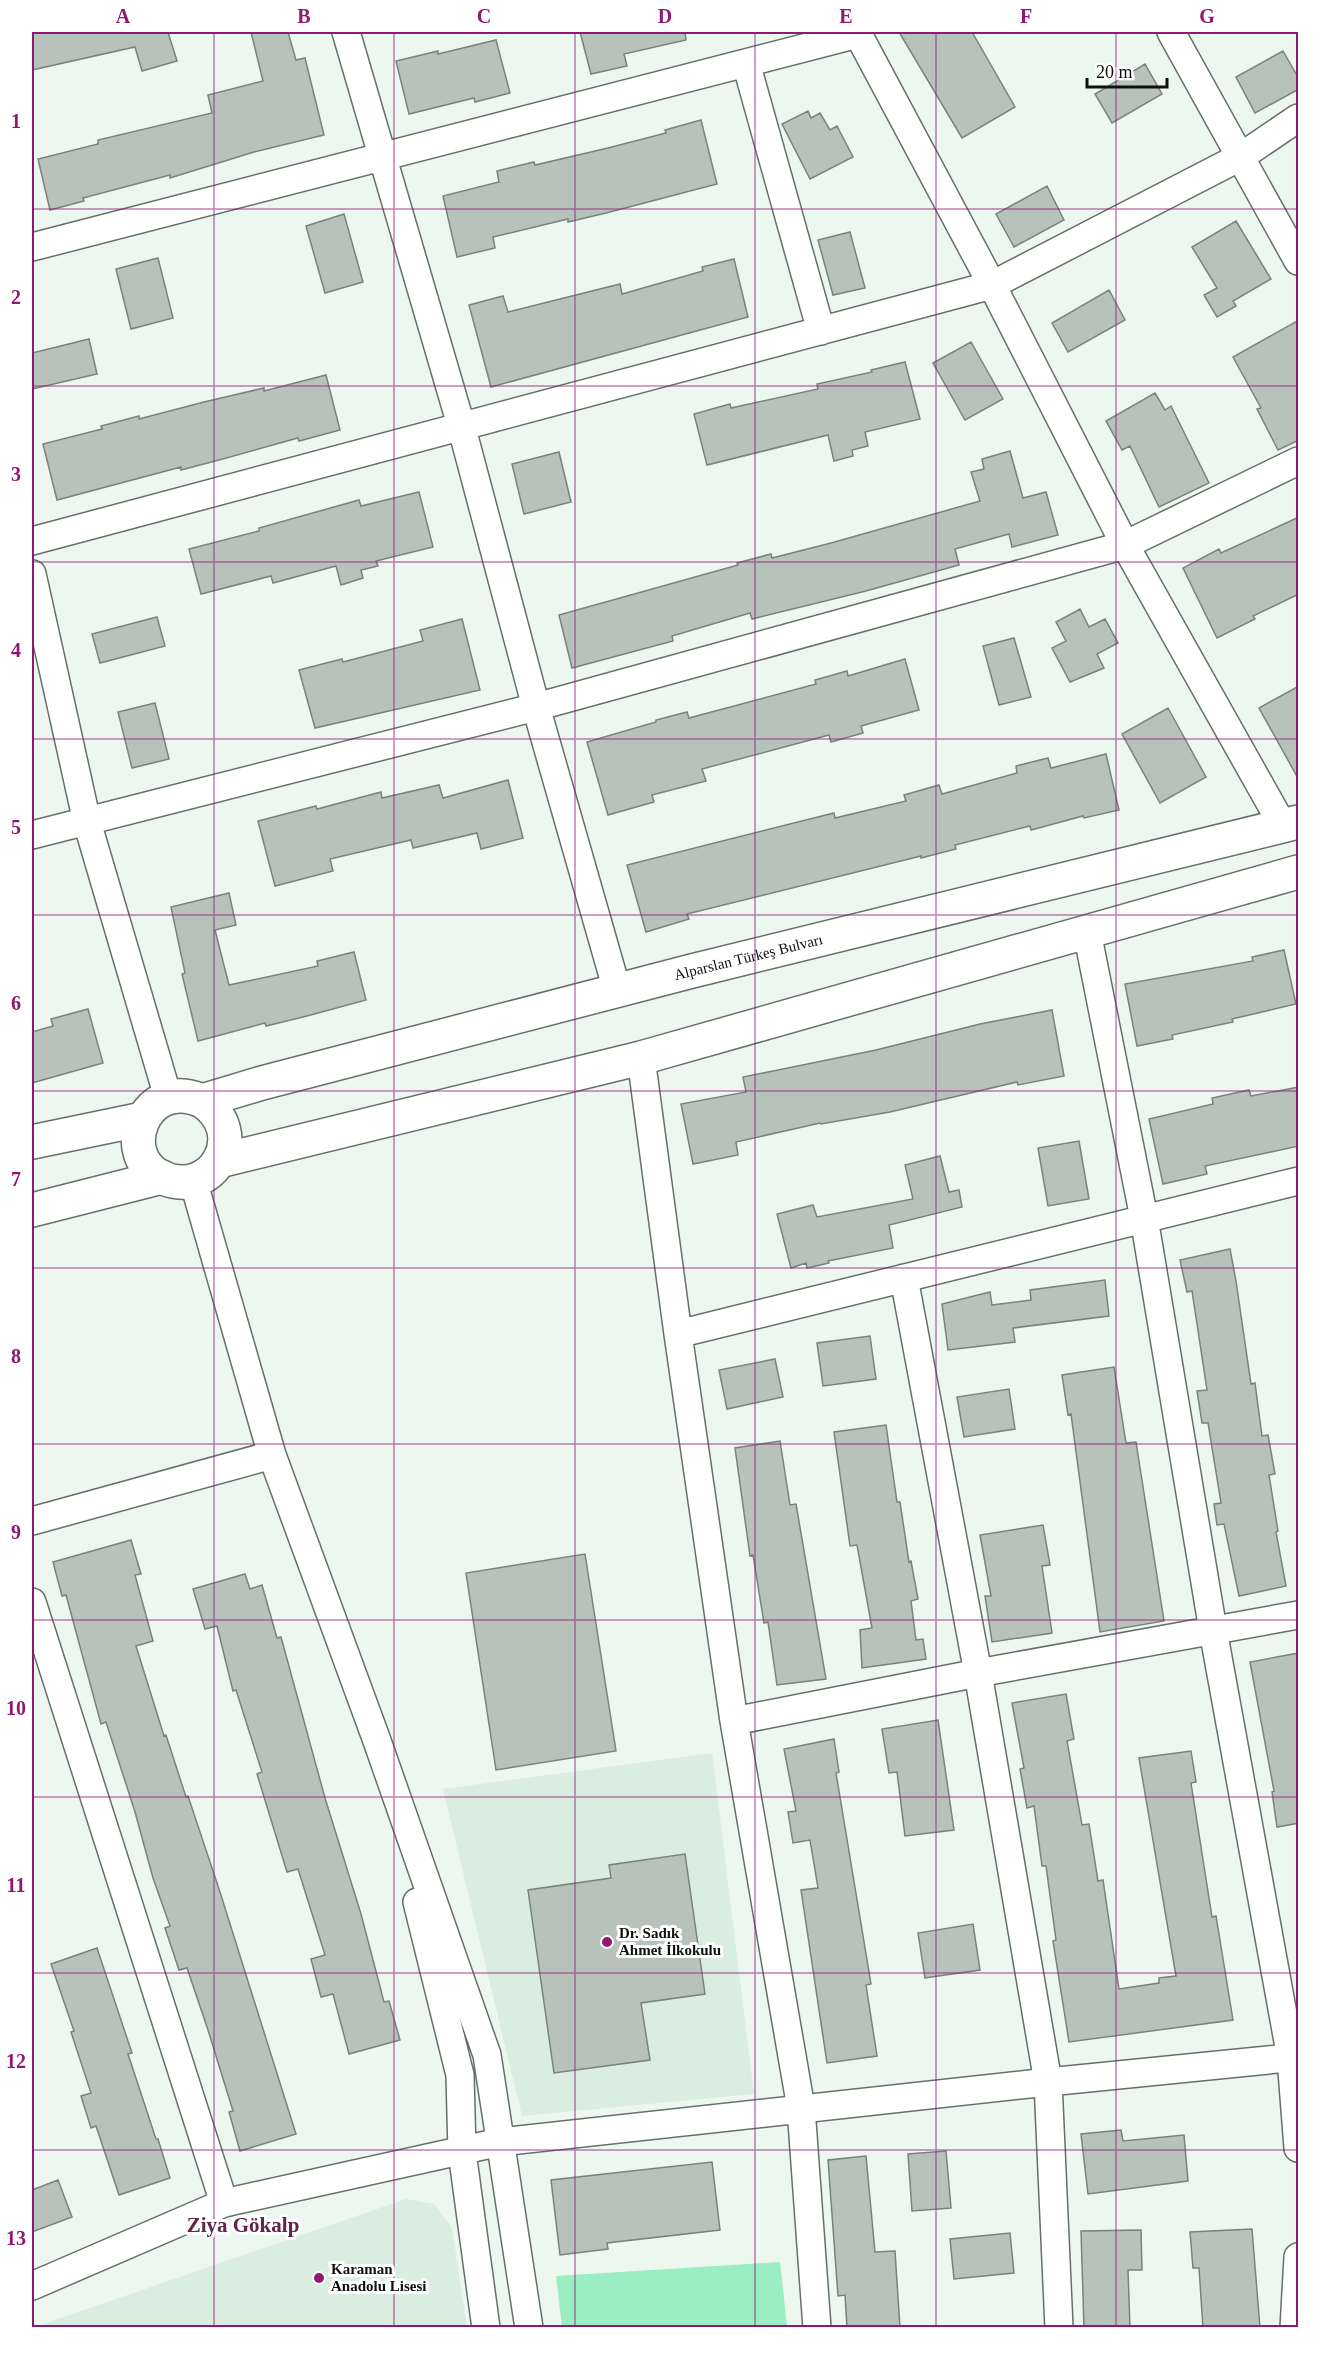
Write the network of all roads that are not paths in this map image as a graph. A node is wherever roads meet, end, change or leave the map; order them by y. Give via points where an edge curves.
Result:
1 (346, 32) edge
2 (1171, 32) edge
3 (857, 33) edge
4 (746, 63) junction
5 (1299, 118) edge
6 (1242, 156) junction
7 (383, 157) junction
8 (32, 246) edge
9 (1299, 261) edge
10 (992, 285) junction
11 (821, 330) junction
12 (461, 425) junction
13 (1299, 461) edge
14 (32, 541) edge
15 (1125, 545) junction
16 (32, 574) edge
17 (537, 707) junction
18 (87, 822) junction
19 (1291, 824) edge
20 (32, 835) edge
21 (1299, 872) edge
22 (1087, 932) junction
23 (617, 990) junction
24 (641, 1058) junction
25 (168, 1097) junction
26 (202, 1101) junction
27 (143, 1119) junction
28 (32, 1142) edge
29 (219, 1161) junction
30 (178, 1179) junction
31 (1299, 1181) edge
32 (32, 1210) edge
33 (1144, 1218) junction
34 (904, 1278) junction
35 (678, 1334) junction
36 (272, 1455) junction
37 (32, 1521) edge
38 (32, 1602) edge
39 (1299, 1615) edge
40 (1213, 1630) junction
41 (978, 1673) junction
42 (734, 1721) junction
43 (376, 1738) junction
44 (1295, 2058) edge
45 (1048, 2082) junction
46 (801, 2108) junction
47 (500, 2142) junction
48 (1299, 2148) edge
49 (462, 2152) junction
50 (224, 2203) junction
51 (1299, 2257) edge
52 (32, 2286) edge
53 (486, 2328) edge
54 (529, 2328) edge
55 (817, 2328) edge
56 (1059, 2328) edge
57 (1294, 2328) edge

1 - 7 street
2 - 6 street
3 - 4 street
3 - 10 street
4 - 7 street
4 - 11 street
5 - 6 street
6 - 9 street
6 - 10 street
7 - 8 street
7 - 12 street
10 - 11 street
10 - 15 street
11 - 12 street
12 - 14 street
12 - 17 street
13 - 15 street
15 - 17 street
15 - 19 street
16 - 18 street
17 - 18 street
17 - 23 street
18 - 20 street
18 - 25 street
19 - 23 main road, Alparslan Türkeş Bulvarı
21 - 22 main road
22 - 24 main road
22 - 33 street
23 - 26 main road, Alparslan Türkeş Bulvarı
24 - 29 main road
24 - 35 street
25 - 26 main road, Alparslan Türkeş Bulvarı via 189,1095
25 - 27 main road via 150,1108
26 - 29 main road via 214,1108 222,1120 224,1148
27 - 28 main road
27 - 30 main road via 138,1132 143,1160 151,1170
29 - 30 main road via 210,1172
30 - 32 main road
30 - 36 street
31 - 33 street
33 - 34 street
33 - 40 street
34 - 35 street
34 - 41 street
35 - 42 street
36 - 37 street
36 - 43 street
38 - 50 street
39 - 40 street
40 - 41 street
40 - 44 street
41 - 42 street
41 - 45 street
42 - 46 street
43 - 47 street via 487,2055
43 - 49 street via 460,2075
44 - 45 street
44 - 48 street
45 - 46 street
45 - 56 street
46 - 47 street
46 - 55 street
47 - 49 street
47 - 54 street
49 - 50 street
49 - 53 street
50 - 52 street
51 - 57 street

